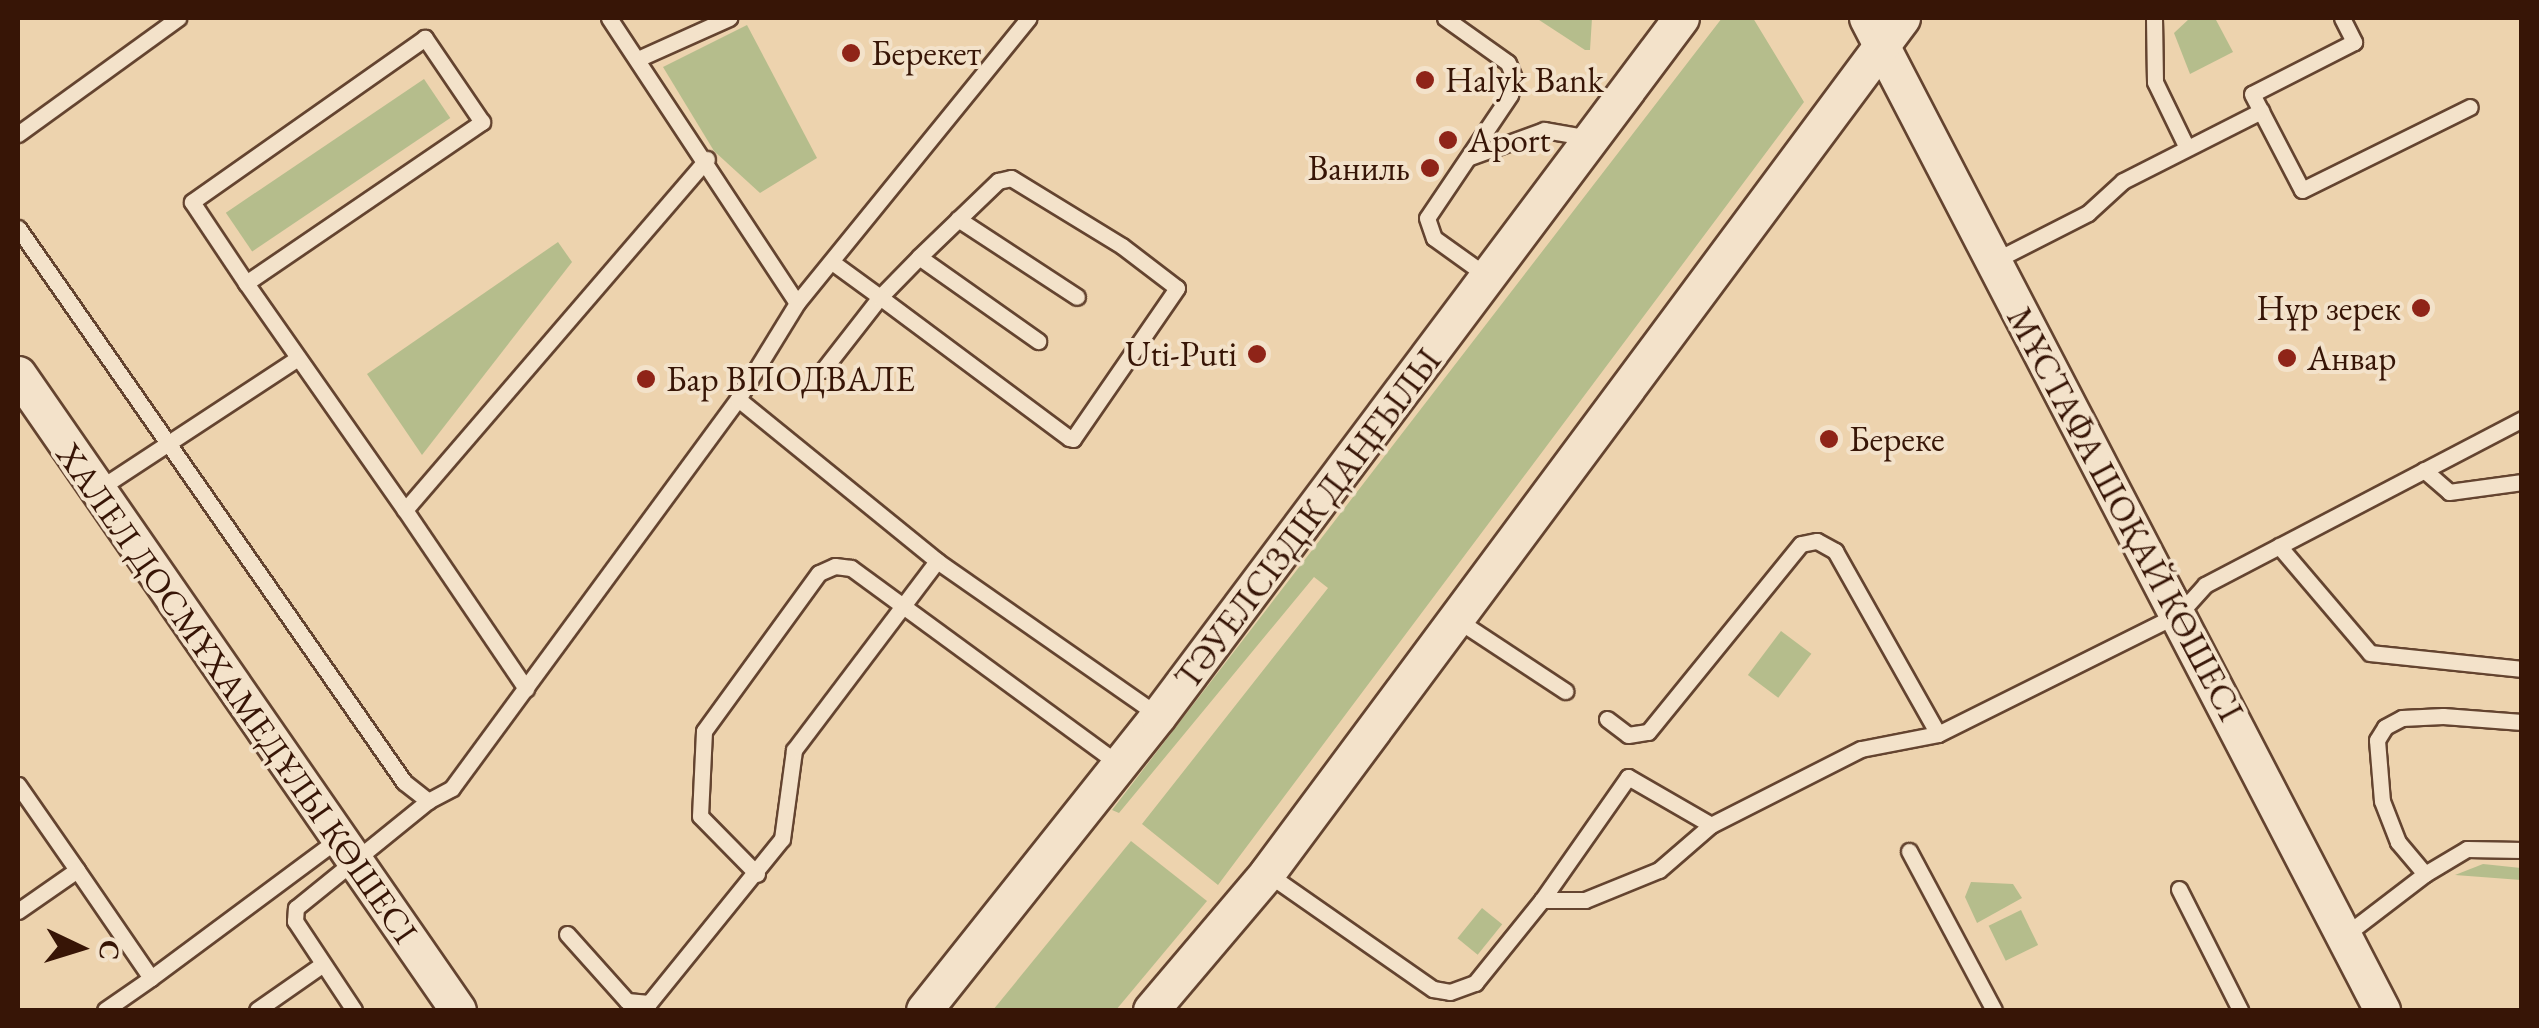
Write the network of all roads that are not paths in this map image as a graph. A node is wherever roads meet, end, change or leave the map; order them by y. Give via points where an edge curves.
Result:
1 (178, 18) edge
2 (608, 18) edge
3 (730, 18) edge
4 (1028, 18) edge
5 (1445, 18) edge
6 (1681, 18) edge
7 (1902, 18) edge
8 (2154, 18) edge
9 (2342, 18) edge
10 (1874, 33) edge
11 (640, 58) junction
12 (2470, 106) dead end
13 (2261, 111) junction
14 (18, 134) edge
15 (1592, 139) junction
16 (2188, 148) junction
17 (1470, 158) junction
18 (707, 159) junction
19 (958, 219) junction
20 (18, 228) edge
21 (919, 257) junction
22 (832, 262) junction
23 (1992, 262) junction
24 (1491, 278) junction
25 (246, 283) junction
26 (880, 297) junction
27 (1076, 297) dead end
28 (798, 303) junction
29 (1038, 341) dead end
30 (298, 358) junction
31 (823, 370) dead end
32 (18, 374) edge
33 (738, 398) junction
34 (2522, 419) edge
35 (168, 443) junction
36 (2424, 470) junction
37 (2522, 482) edge
38 (96, 490) junction
39 (405, 510) junction
40 (2279, 546) junction
41 (937, 561) junction
42 (904, 606) junction
43 (2179, 614) junction
44 (1456, 619) junction
45 (2522, 669) edge
46 (526, 689) junction
47 (1565, 691) dead end
48 (1158, 716) junction
49 (1606, 719) dead end
50 (2522, 722) edge
51 (1938, 734) junction
52 (1120, 765) junction
53 (18, 784) edge
54 (428, 801) junction
55 (1711, 825) junction
56 (1910, 850) dead end
57 (2522, 850) edge
58 (346, 852) junction
59 (77, 870) junction
60 (1266, 873) junction
61 (757, 874) junction
62 (2425, 874) junction
63 (275, 886) junction
64 (2178, 889) dead end
65 (1542, 900) junction
66 (18, 911) edge
67 (296, 914) junction
68 (567, 934) dead end
69 (2344, 936) junction
70 (323, 964) junction
71 (151, 978) junction
72 (105, 1010) edge
73 (257, 1010) edge
74 (354, 1010) edge
75 (458, 1010) edge
76 (924, 1010) edge
77 (1151, 1010) edge
78 (1994, 1010) edge
79 (2240, 1010) edge
80 (2382, 1010) edge

1 - 14 lane
2 - 11 lane
3 - 11 lane
4 - 22 lane
5 - 17 lane via 1508,63 1514,78
6 - 15 street, ТӘУЕЛСІЗДІК ДАҢҒЫЛЫ
7 - 10 street
8 - 16 lane via 2155,82
9 - 13 lane via 2354,42 2252,94
10 - 23 street, МҰСТАФА ШОҚАЙ КӨШЕСІ
10 - 44 street
11 - 18 lane
12 - 13 lane via 2302,190
13 - 16 lane
15 - 17 lane via 1544,130
15 - 24 street, ТӘУЕЛСІЗДІК ДАҢҒЫЛЫ
16 - 23 lane via 2123,181 2088,213
17 - 24 lane via 1426,228
18 - 28 lane
18 - 39 lane
19 - 21 lane
19 - 26 lane via 998,181 1025,181 1177,288 1077,437 1069,438
19 - 27 lane
20 - 35 lane
21 - 26 lane
21 - 29 lane
22 - 26 lane
22 - 28 lane
23 - 43 street, МҰСТАФА ШОҚАЙ КӨШЕСІ
24 - 48 street, ТӘУЕЛСІЗДІК ДАҢҒЫЛЫ
25 - 25 lane via 482,122 425,38 192,202
25 - 30 lane
26 - 31 lane
28 - 33 lane
30 - 35 lane
30 - 39 lane
32 - 38 street, ХАЛЕЛ ДОСМҰХАМЕДҰЛЫ КӨШЕСІ
33 - 41 lane
33 - 46 lane
34 - 36 lane
35 - 38 lane
35 - 54 lane via 404,782
36 - 37 lane via 2449,492
36 - 40 lane
38 - 58 street, ХАЛЕЛ ДОСМҰХАМЕДҰЛЫ КӨШЕСІ
39 - 46 lane
40 - 43 lane via 2205,585
40 - 45 lane via 2370,653
41 - 42 lane
41 - 48 lane
42 - 52 lane
42 - 61 lane via 794,750 782,839
42 - 61 lane via 851,568 819,573 704,732 700,816
43 - 51 lane
43 - 69 street, МҰСТАФА ШОҚАЙ КӨШЕСІ
44 - 47 lane
44 - 60 street
46 - 54 lane via 452,788
48 - 52 street, ТӘУЕЛСІЗДІК ДАҢҒЫЛЫ
49 - 51 lane via 1628,735 1648,732 1800,544 1817,542 1835,551
50 - 62 lane via 2442,716 2402,718 2385,727 2377,740 2382,800 2398,842
51 - 55 lane via 1861,749
52 - 76 street, ТӘУЕЛСІЗДІК ДАҢҒЫЛЫ
53 - 59 lane
54 - 58 lane
55 - 65 lane via 1660,870 1585,900
55 - 65 lane via 1628,777
56 - 78 lane
57 - 62 lane via 2467,849
58 - 63 lane
58 - 67 lane
58 - 75 street, ХАЛЕЛ ДОСМҰХАМЕДҰЛЫ КӨШЕСІ
59 - 66 lane
59 - 71 lane
60 - 65 lane via 1433,989 1450,992 1474,983
60 - 77 street
61 - 68 lane via 648,1003 627,1002
62 - 69 lane
63 - 67 lane
63 - 71 lane
64 - 79 lane
67 - 70 lane
69 - 80 street, МҰСТАФА ШОҚАЙ КӨШЕСІ
70 - 73 lane
70 - 74 lane
71 - 72 lane

